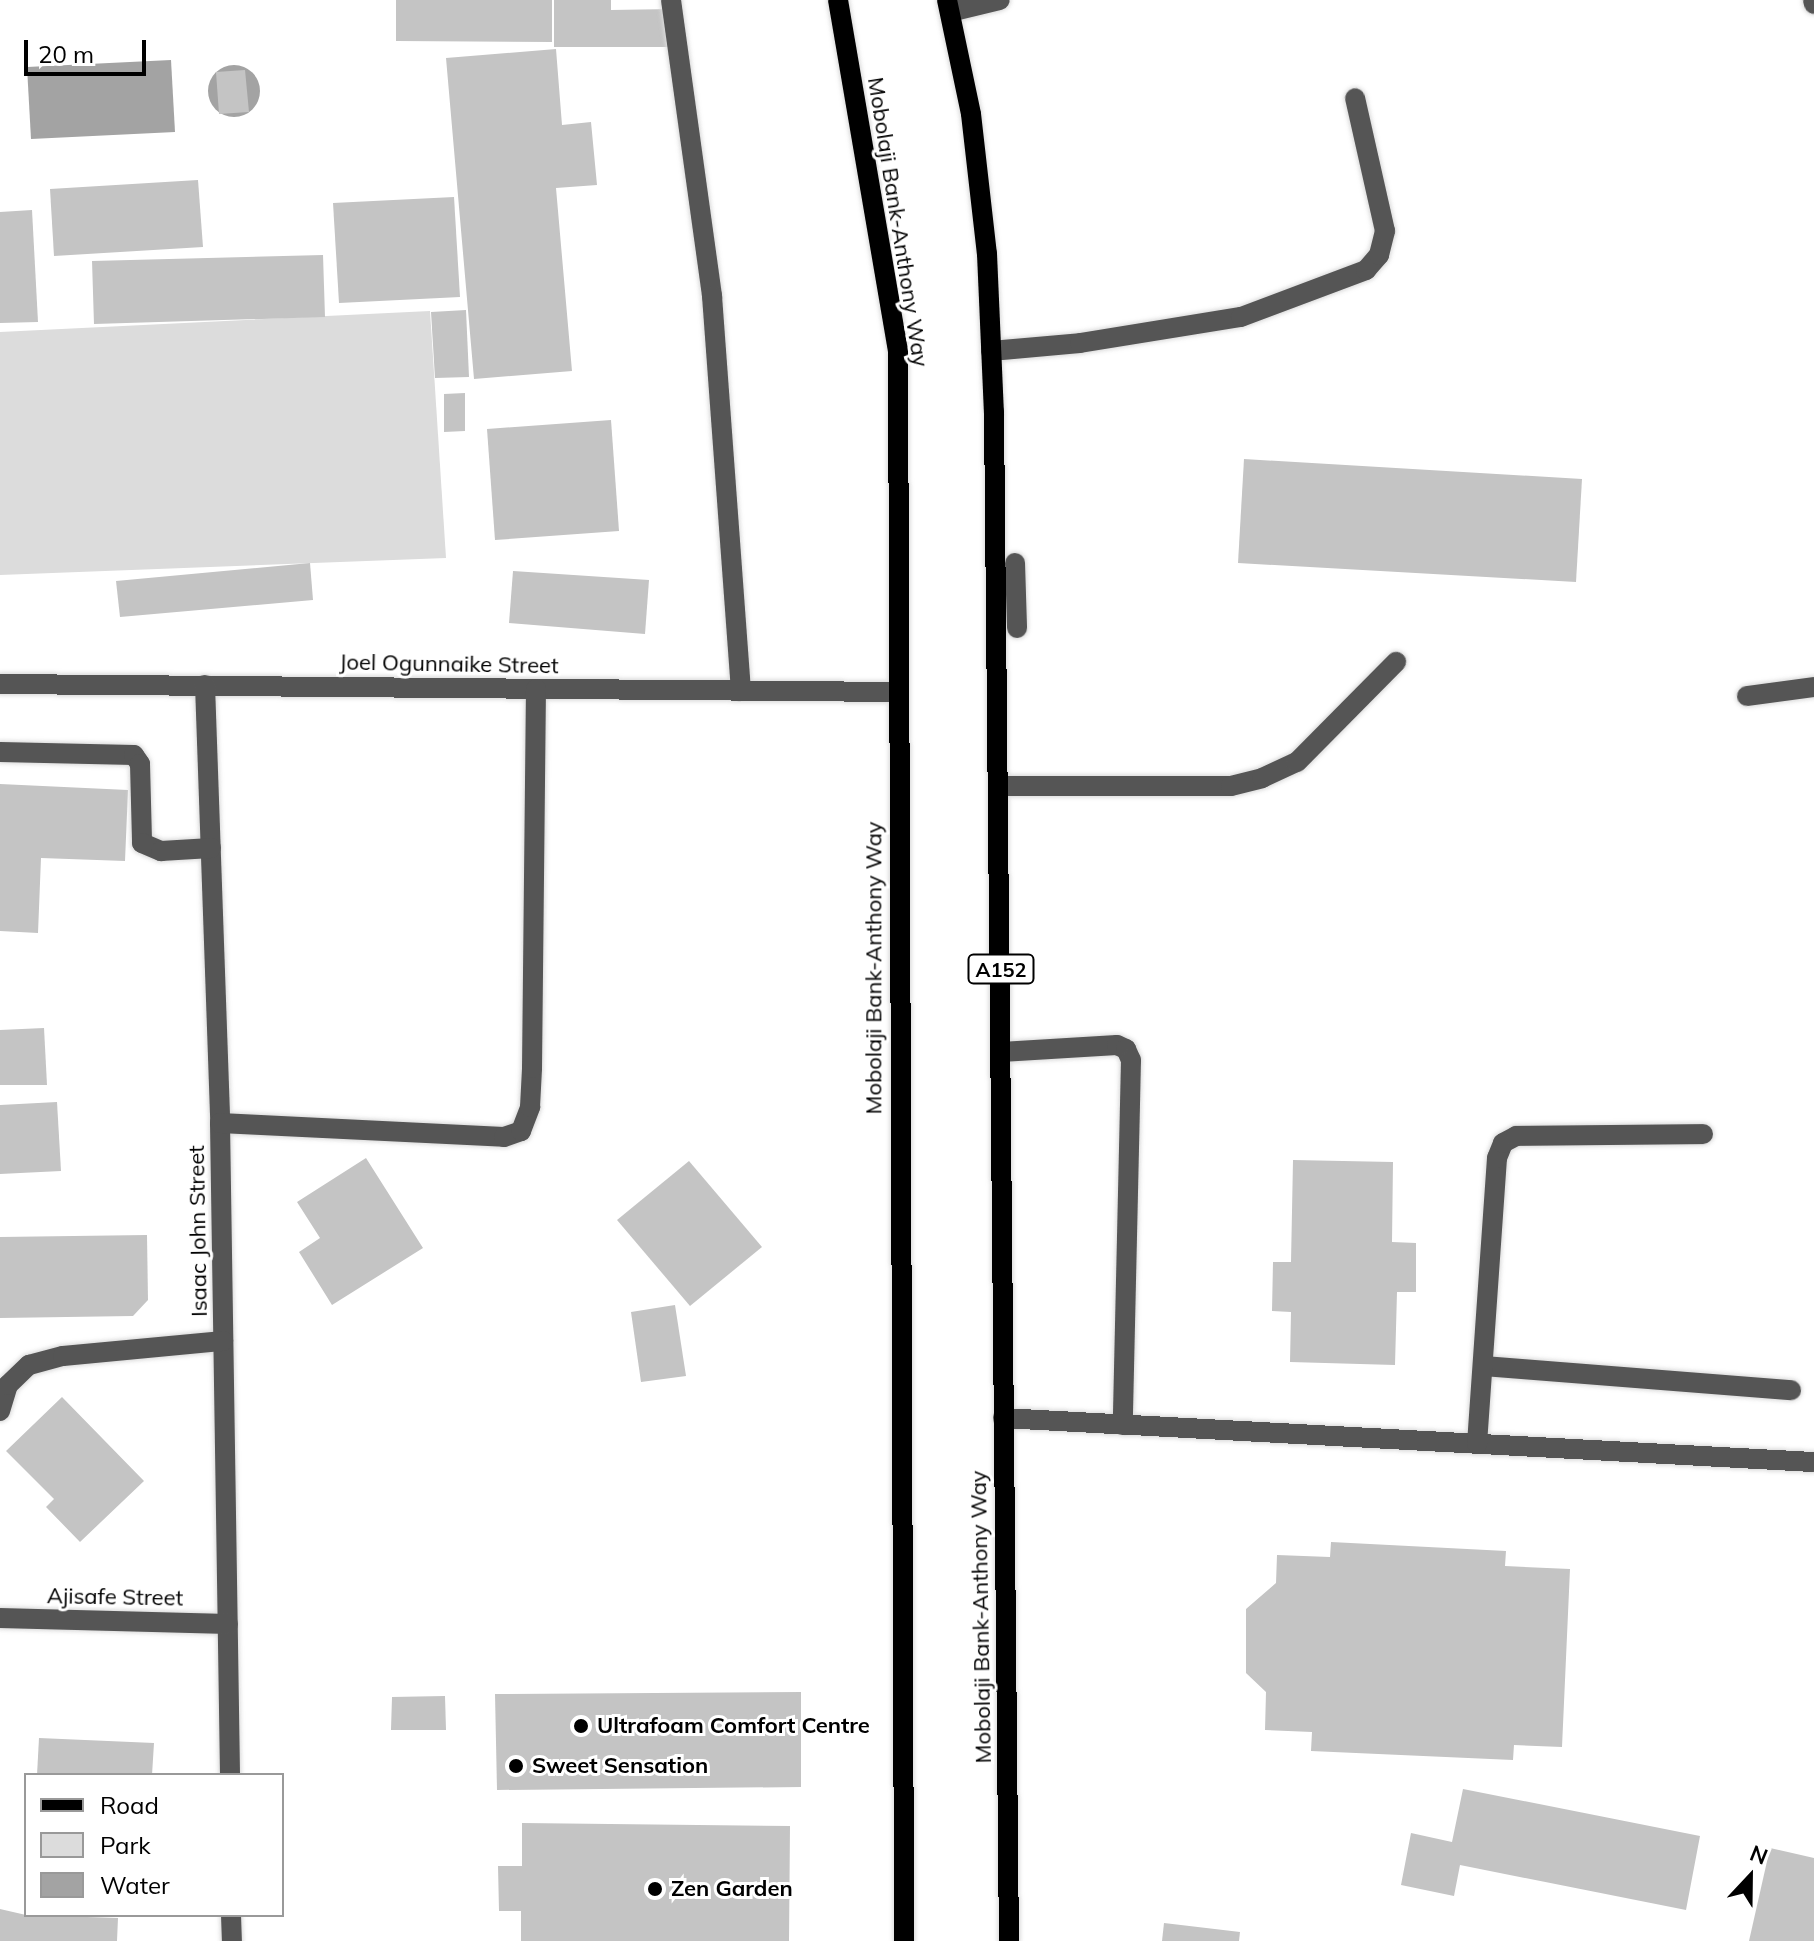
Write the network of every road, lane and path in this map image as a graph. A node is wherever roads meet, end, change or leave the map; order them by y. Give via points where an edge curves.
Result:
1 (671, 0) edge
2 (838, 0) edge
3 (1000, 0) edge
4 (949, 6) edge
5 (1355, 98) dead end
6 (991, 351) junction
7 (1015, 563) dead end
8 (1017, 628) dead end
9 (1396, 662) dead end
10 (0, 684) edge
11 (205, 685) junction
12 (1814, 687) edge
13 (536, 689) junction
14 (741, 691) junction
15 (897, 692) junction
16 (1747, 696) dead end
17 (0, 752) edge
18 (1000, 786) junction
19 (211, 848) junction
20 (1001, 1052) junction
21 (220, 1123) junction
22 (1703, 1134) dead end
23 (223, 1341) junction
24 (1484, 1366) junction
25 (1791, 1390) dead end
26 (0, 1411) edge
27 (1003, 1418) junction
28 (1123, 1425) junction
29 (1477, 1444) junction
30 (1814, 1462) edge
31 (0, 1618) edge
32 (228, 1624) junction
33 (230, 1773) edge
34 (231, 1917) edge
35 (232, 1941) edge
36 (904, 1941) edge
37 (1009, 1941) edge

1 - 14 street via 712,296
2 - 15 main road, Mobolaji Bank-Anthony Way via 898,350
3 - 4 street
4 - 6 main road, Mobolaji Bank-Anthony Way / A152 via 971,114
5 - 6 street via 1385,231 1379,255 1366,270 1241,317 1080,343
6 - 18 main road, Mobolaji Bank-Anthony Way / A152
7 - 8 street
9 - 18 street via 1297,762 1262,778 1231,786
10 - 11 street, Joel Ogunnaike Street
11 - 13 street, Joel Ogunnaike Street
11 - 19 street, Isaac John Street
12 - 16 street
13 - 14 street, Joel Ogunnaike Street
13 - 21 street via 532,1068 530,1107 521,1131 504,1137
14 - 15 street, Joel Ogunnaike Street
15 - 36 main road, Mobolaji Bank-Anthony Way
17 - 19 street via 134,755 140,764 142,843 161,851
18 - 20 main road, Mobolaji Bank-Anthony Way / A152
19 - 21 street, Isaac John Street
20 - 27 main road, Mobolaji Bank-Anthony Way / A152
20 - 28 street via 1117,1045 1131,1060
21 - 23 street, Isaac John Street
22 - 24 street via 1516,1136 1503,1143 1497,1158
23 - 26 street via 63,1356 29,1365 8,1385
23 - 32 street, Isaac John Street
24 - 25 street
24 - 29 street
27 - 28 street
27 - 37 main road, Mobolaji Bank-Anthony Way / A152
28 - 29 street
29 - 30 street
31 - 32 street, Ajisafe Street
32 - 33 street, Isaac John Street
34 - 35 street

